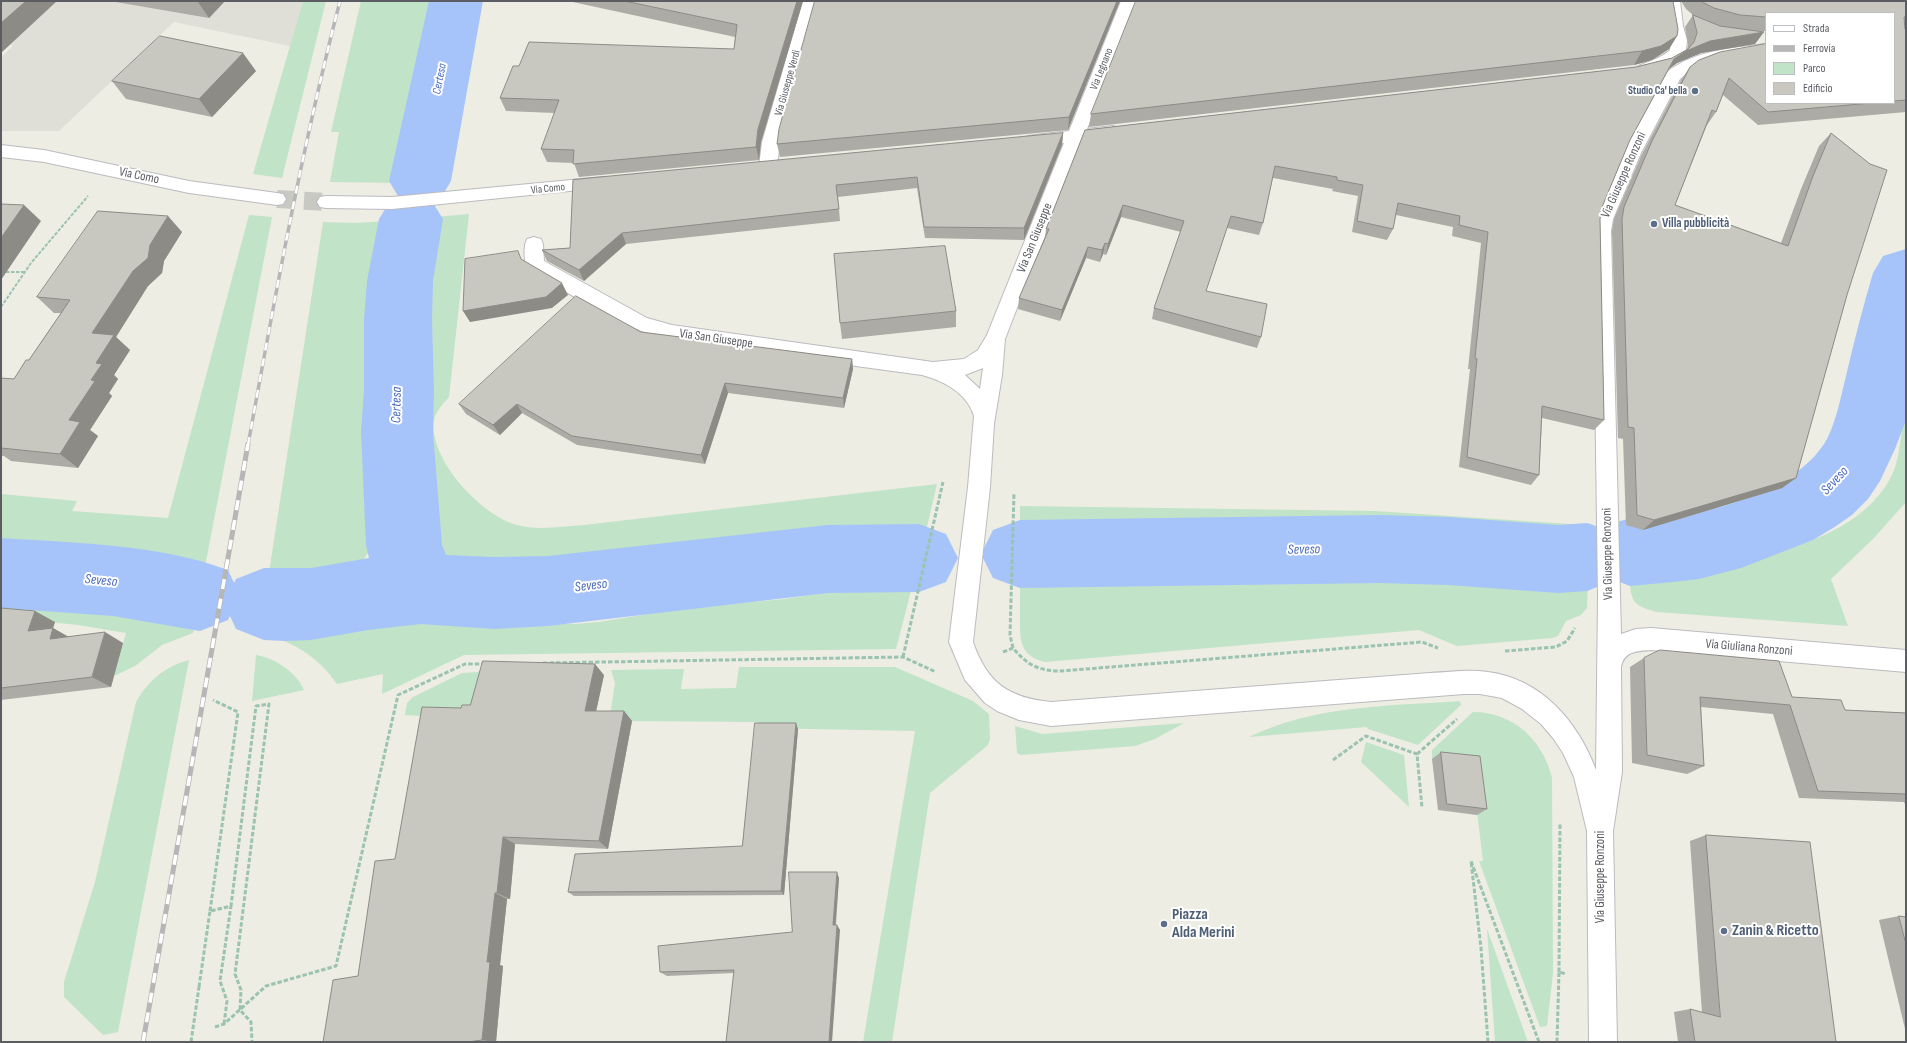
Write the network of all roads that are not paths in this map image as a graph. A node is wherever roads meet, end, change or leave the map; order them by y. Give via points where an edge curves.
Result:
1 (812, 1) edge
2 (1129, 1) edge
3 (1673, 4) edge
4 (1691, 22) dead end
5 (1744, 36) edge
6 (1765, 38) edge
7 (1765, 49) edge
8 (1628, 73) edge
9 (1130, 130) edge
10 (1075, 136) junction
11 (1020, 142) edge
12 (1, 151) edge
13 (768, 166) edge
14 (622, 181) edge
15 (277, 198) tunnel mouth
16 (326, 202) tunnel mouth
17 (534, 244) dead end
18 (995, 339) junction
19 (933, 369) junction
20 (984, 424) junction
21 (1906, 661) edge
22 (1609, 669) junction
23 (1600, 831) junction
24 (1603, 1042) edge

1 - 13 street, Via Giuseppe Verdi via 771,142
2 - 10 street, Via Legnano
3 - 4 street via 1681,15
3 - 8 street via 1679,40 1676,53 1652,68
5 - 6 street
7 - 22 street, Via Giuseppe Ronzoni via 1698,61 1682,68 1670,80 1632,153 1603,224
9 - 10 street
10 - 11 street
10 - 18 street, Via San Giuseppe
12 - 15 street, Via Como via 44,156 189,187
14 - 16 street, Via Como via 438,200 392,203
17 - 19 street, Via San Giuseppe via 535,265 656,330
18 - 19 street, Via San Giuseppe via 986,355 975,363 954,369
18 - 20 street, Via San Giuseppe
19 - 20 street, Via San Giuseppe via 955,378 974,396 983,409
20 - 23 street via 961,642 969,665 981,683 997,697 1015,707 1039,714 1430,684 1498,685 1533,702 1564,730 1586,772
21 - 22 street, Via Giuliana Ronzoni via 1651,640 1629,641 1622,645 1612,653
22 - 23 street, Via Giuseppe Ronzoni via 1609,772
23 - 24 street, Via Giuseppe Ronzoni

